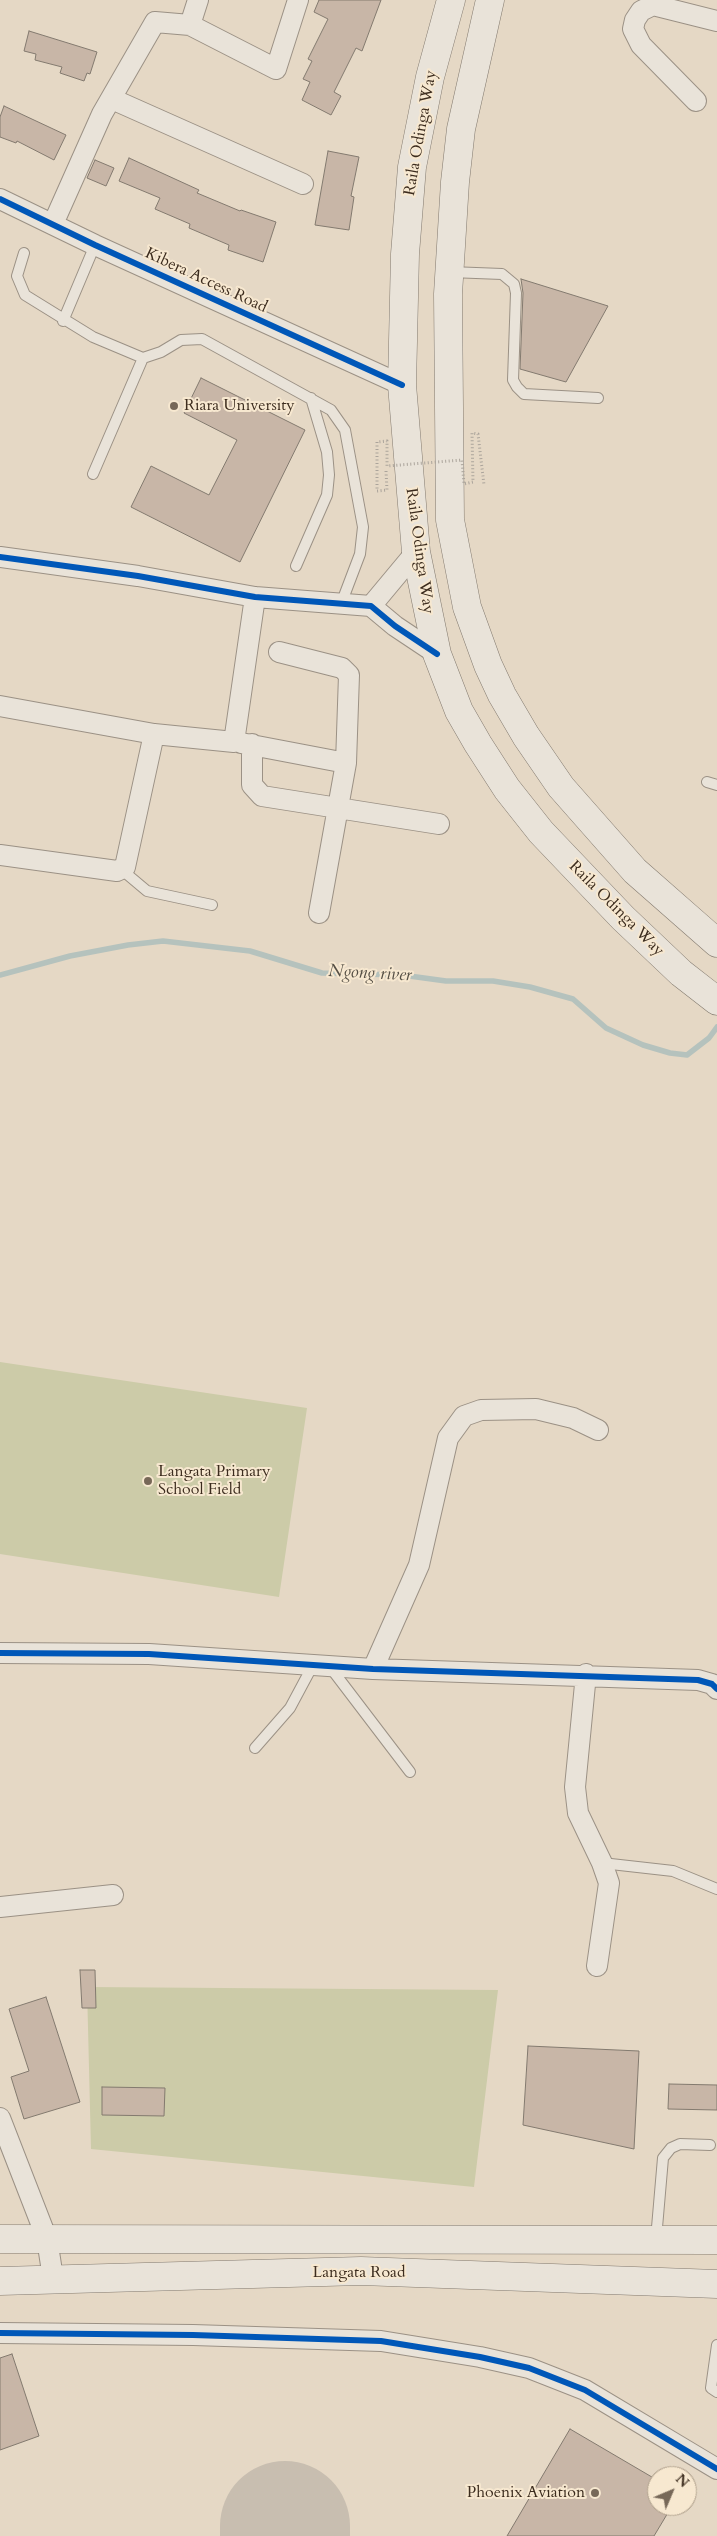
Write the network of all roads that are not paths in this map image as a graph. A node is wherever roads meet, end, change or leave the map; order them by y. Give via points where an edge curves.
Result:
1 (198, 0) edge
2 (298, 0) edge
3 (451, 0) edge
4 (490, 0) edge
5 (717, 21) edge
6 (190, 25) junction
7 (112, 98) junction
8 (696, 101) dead end
9 (302, 184) dead end
10 (0, 199) edge
11 (53, 224) junction
12 (95, 246) junction
13 (24, 253) dead end
14 (449, 272) junction
15 (63, 321) junction
16 (143, 358) junction
17 (402, 385) junction
18 (311, 398) junction
19 (598, 398) dead end
20 (93, 474) dead end
21 (416, 552) junction
22 (0, 557) edge
23 (296, 566) dead end
24 (255, 597) junction
25 (340, 604) junction
26 (372, 606) junction
27 (279, 652) dead end
28 (437, 654) junction
29 (0, 706) edge
30 (154, 734) junction
31 (243, 743) junction
32 (346, 763) junction
33 (337, 808) junction
34 (439, 824) dead end
35 (0, 855) edge
36 (122, 870) junction
37 (212, 904) dead end
38 (319, 914) dead end
39 (717, 943) edge
40 (716, 1001) edge
41 (598, 1430) dead end
42 (0, 1653) edge
43 (321, 1665) junction
44 (373, 1669) junction
45 (586, 1674) junction
46 (717, 1688) edge
47 (255, 1748) dead end
48 (410, 1772) dead end
49 (602, 1863) junction
50 (717, 1889) edge
51 (114, 1895) dead end
52 (0, 1907) edge
53 (597, 1966) dead end
54 (0, 2118) edge
55 (710, 2145) dead end
56 (0, 2239) edge
57 (47, 2239) junction
58 (656, 2240) junction
59 (717, 2240) edge
60 (53, 2278) junction
61 (0, 2280) edge
62 (717, 2284) edge
63 (0, 2333) edge
64 (717, 2345) edge
65 (717, 2392) edge
66 (717, 2469) edge

1 - 6 street
2 - 6 street via 276,69
3 - 17 main road, Raila Odinga Way via 430,77 412,167 405,254
4 - 14 main road via 461,129
5 - 8 street via 653,5 647,6 635,20 633,29 641,46
6 - 7 street via 154,22
7 - 9 street
7 - 11 street
10 - 11 street, Kibera Access Road
11 - 12 street, Kibera Access Road
12 - 15 lane
12 - 17 street, Kibera Access Road
13 - 15 lane via 17,276 20,288 25,296
14 - 19 lane via 502,274 514,284 513,380 524,394
14 - 39 main road via 450,520 467,607 488,666 526,736 561,787 634,871
15 - 16 lane
16 - 18 lane via 181,340 202,339
16 - 20 lane
17 - 21 main road, Raila Odinga Way
18 - 23 lane via 327,452 328,495
18 - 25 lane via 331,410 345,430 363,527 360,554
21 - 26 street
21 - 28 main road, Raila Odinga Way
22 - 24 street via 138,576
24 - 25 street
24 - 31 street
25 - 26 street
26 - 28 street
27 - 32 street via 342,668 349,675
28 - 40 main road, Raila Odinga Way via 459,711 478,744 541,832 623,918
29 - 30 street
30 - 31 street
30 - 36 street via 127,864
31 - 32 street
31 - 33 street via 252,785 262,796
32 - 33 street
33 - 34 street
33 - 38 street
35 - 36 street
36 - 37 lane via 147,891
41 - 44 street via 573,1418 536,1409 481,1410 464,1416 448,1438 419,1565
42 - 43 street via 149,1654
43 - 44 street
43 - 47 lane
43 - 48 lane
44 - 45 street
45 - 46 street via 698,1680
45 - 49 street via 575,1787 578,1813
49 - 50 lane via 673,1871
49 - 53 street via 609,1883
51 - 52 street
54 - 57 street
55 - 58 lane via 680,2144 671,2148 663,2158
56 - 57 main road, Langata Road
57 - 58 main road, Langata Road
57 - 60 street
58 - 59 main road, Langata Road
60 - 61 main road, Langata Road
60 - 62 main road, Langata Road via 211,2277 362,2271
63 - 66 street via 381,2341 480,2357 529,2368 585,2390
64 - 65 lane via 711,2388

